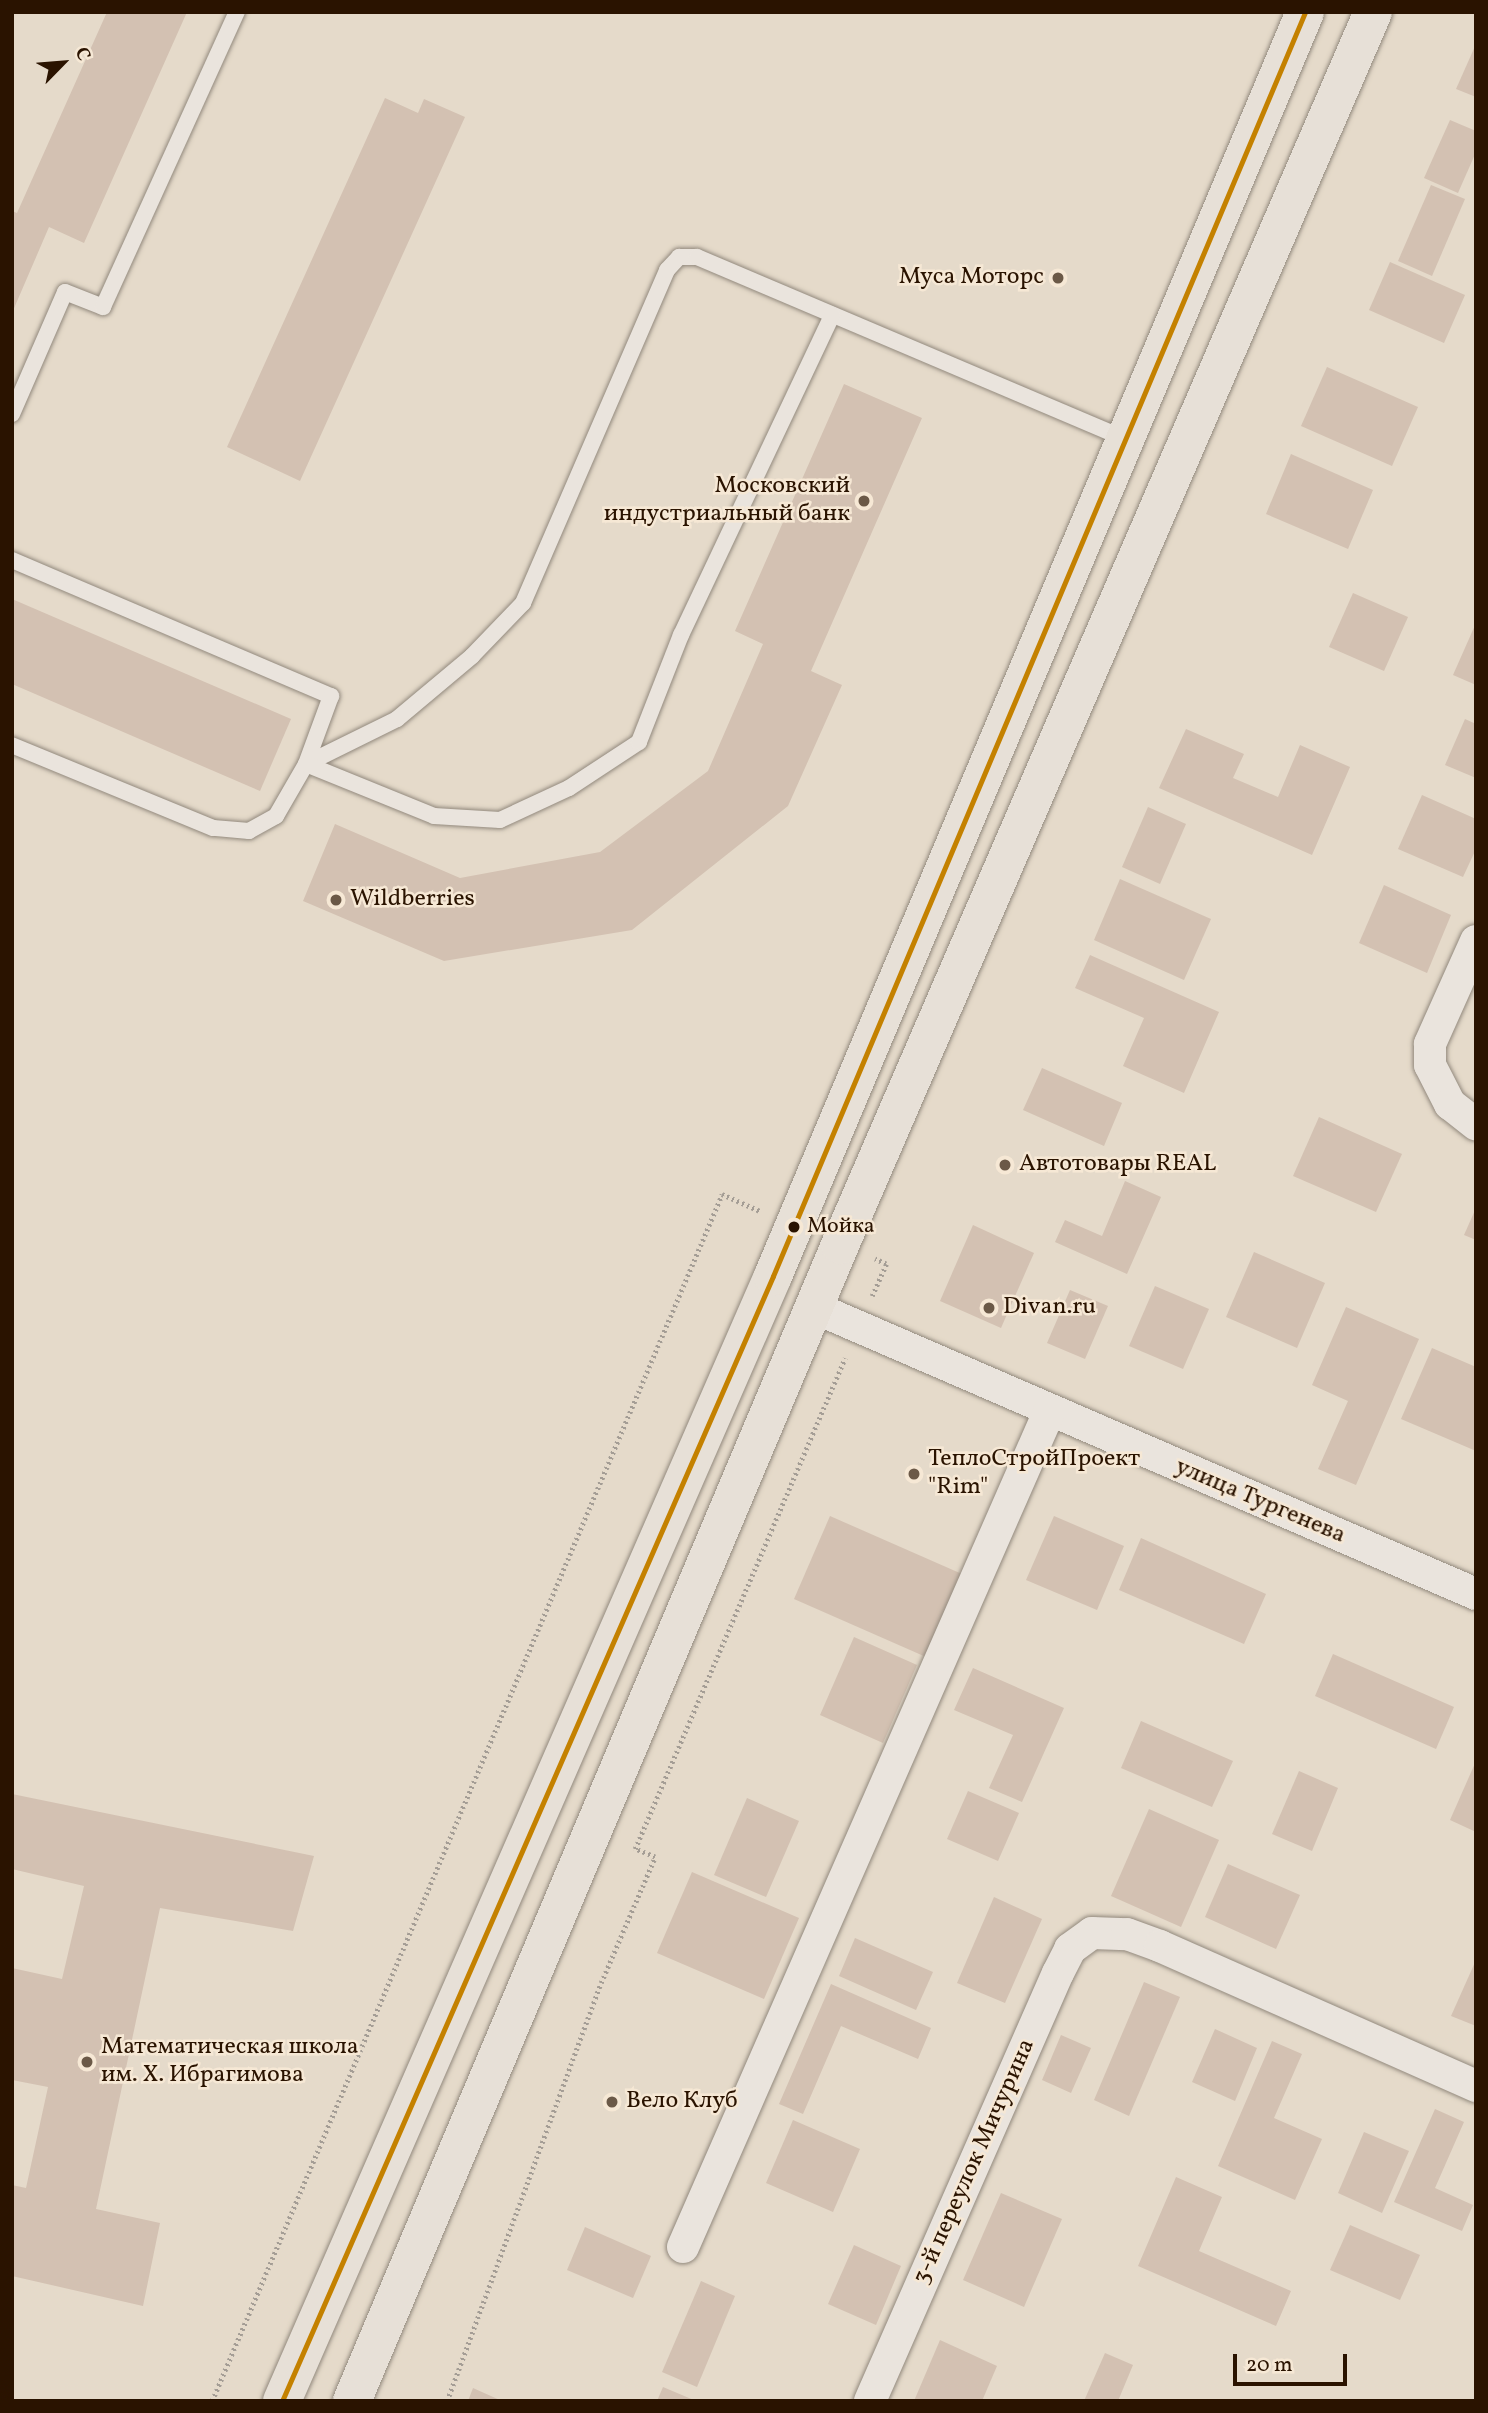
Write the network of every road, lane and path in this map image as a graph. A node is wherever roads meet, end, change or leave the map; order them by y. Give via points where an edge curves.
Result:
1 (237, 12) edge
2 (1305, 12) edge
3 (1373, 12) edge
4 (832, 315) junction
5 (12, 414) edge
6 (1125, 439) junction
7 (12, 560) edge
8 (12, 745) edge
9 (306, 764) junction
10 (1476, 942) edge
11 (1476, 1124) edge
12 (813, 1307) junction
13 (1049, 1412) junction
14 (1476, 1594) edge
15 (1476, 2087) edge
16 (682, 2248) dead end
17 (282, 2401) edge
18 (352, 2401) edge
19 (870, 2401) edge

1 - 5 lane via 103,307 65,292
2 - 6 main road
3 - 12 main road
4 - 6 lane
4 - 9 lane via 696,257 671,262 523,603 472,656 397,719
4 - 9 lane via 681,635 639,742 569,788 500,820 434,816
6 - 17 main road via 767,1289
7 - 9 lane via 331,696
8 - 9 lane via 213,828 249,831 276,816
10 - 11 street via 1430,1044 1430,1065 1450,1104
12 - 13 street, улица Тургенева
12 - 18 main road
13 - 14 street, улица Тургенева
13 - 16 street
15 - 19 street, 3-й переулок Мичурина via 1160,1946 1127,1934 1092,1933 1070,1949 1058,1973

